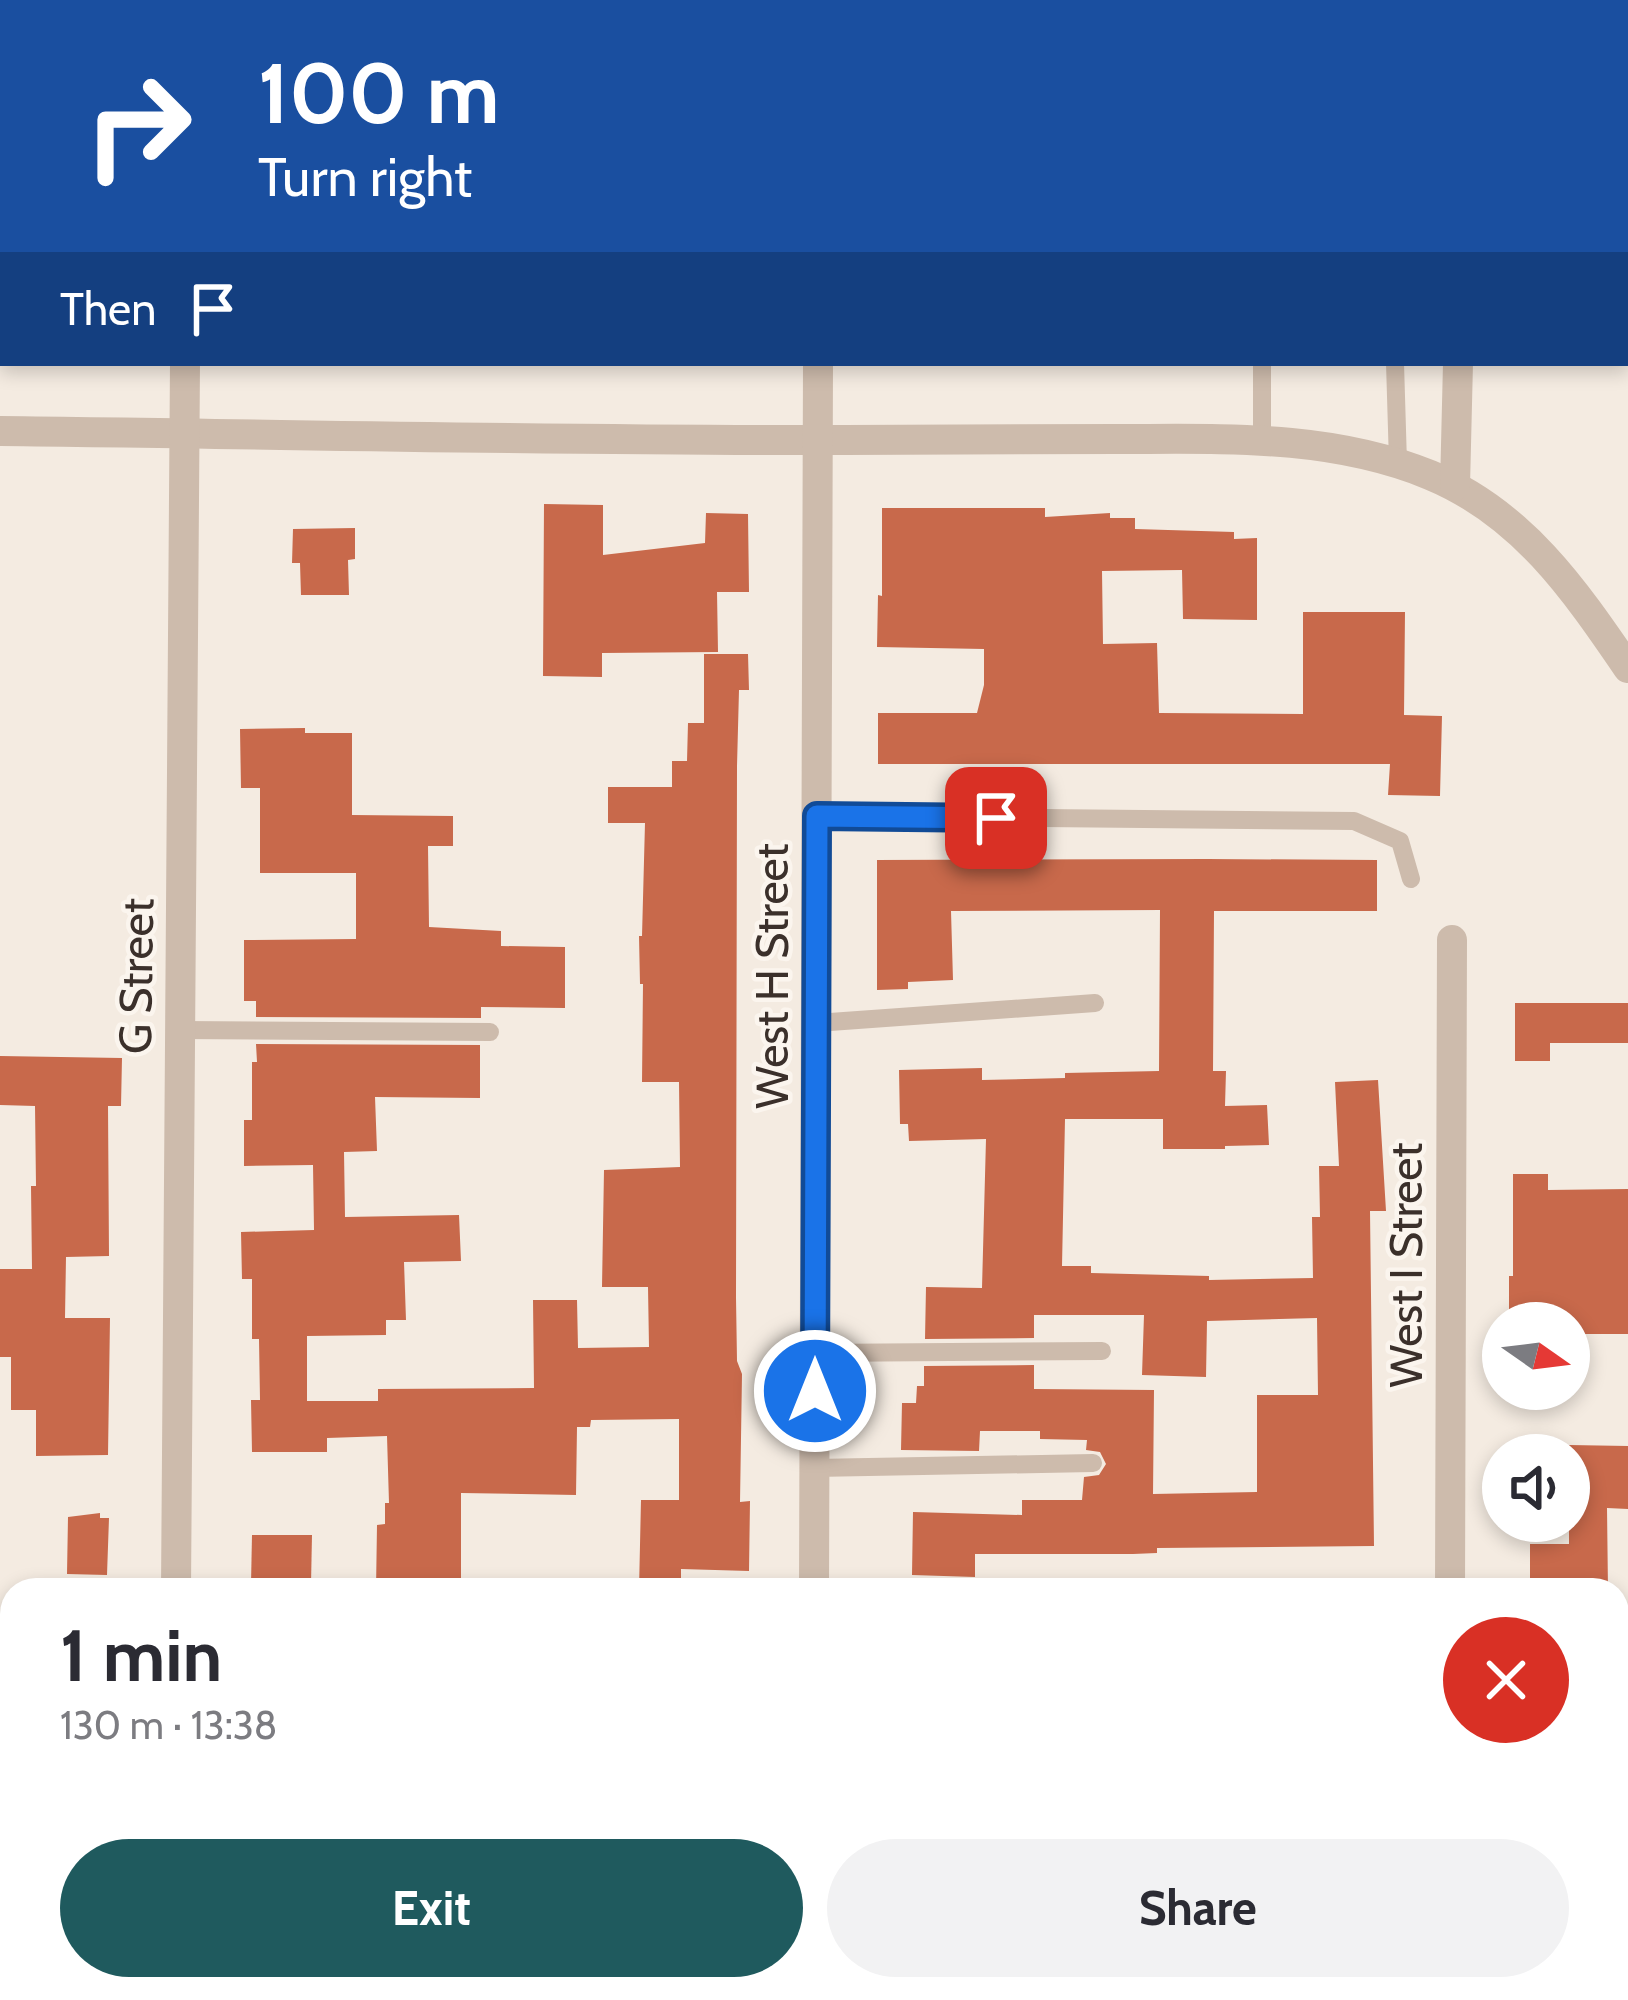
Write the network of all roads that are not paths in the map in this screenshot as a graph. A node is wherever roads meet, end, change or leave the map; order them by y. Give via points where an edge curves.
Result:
1 (185, 366) edge
2 (818, 366) edge
3 (1262, 366) edge
4 (1395, 366) edge
5 (1457, 366) edge
6 (0, 431) edge
7 (185, 433) junction
8 (817, 440) junction
9 (1262, 440) junction
10 (1398, 463) junction
11 (1455, 486) junction
12 (1628, 668) edge
13 (817, 816) junction
14 (1411, 879) dead end
15 (1452, 940) dead end
16 (1095, 1003) dead end
17 (816, 1023) junction
18 (180, 1030) junction
19 (490, 1032) dead end
20 (1102, 1351) dead end
21 (815, 1353) junction
22 (1094, 1463) dead end
23 (814, 1468) junction
24 (176, 1578) edge
25 (814, 1578) edge
26 (1450, 1578) edge

1 - 7 street, G Street
2 - 8 street, West H Street
3 - 9 lane
4 - 10 lane
5 - 11 street
6 - 7 street
7 - 8 street
7 - 18 street, G Street
8 - 9 street
8 - 13 street, West H Street
9 - 10 street
10 - 11 street
11 - 12 street via 1534,544
13 - 14 lane via 1354,821 1400,841
13 - 17 street, West H Street
15 - 26 street, West I Street
16 - 17 lane
17 - 21 street, West H Street
18 - 19 lane
18 - 24 street, G Street
20 - 21 lane
21 - 23 street, West H Street
22 - 23 lane
23 - 25 street, West H Street

